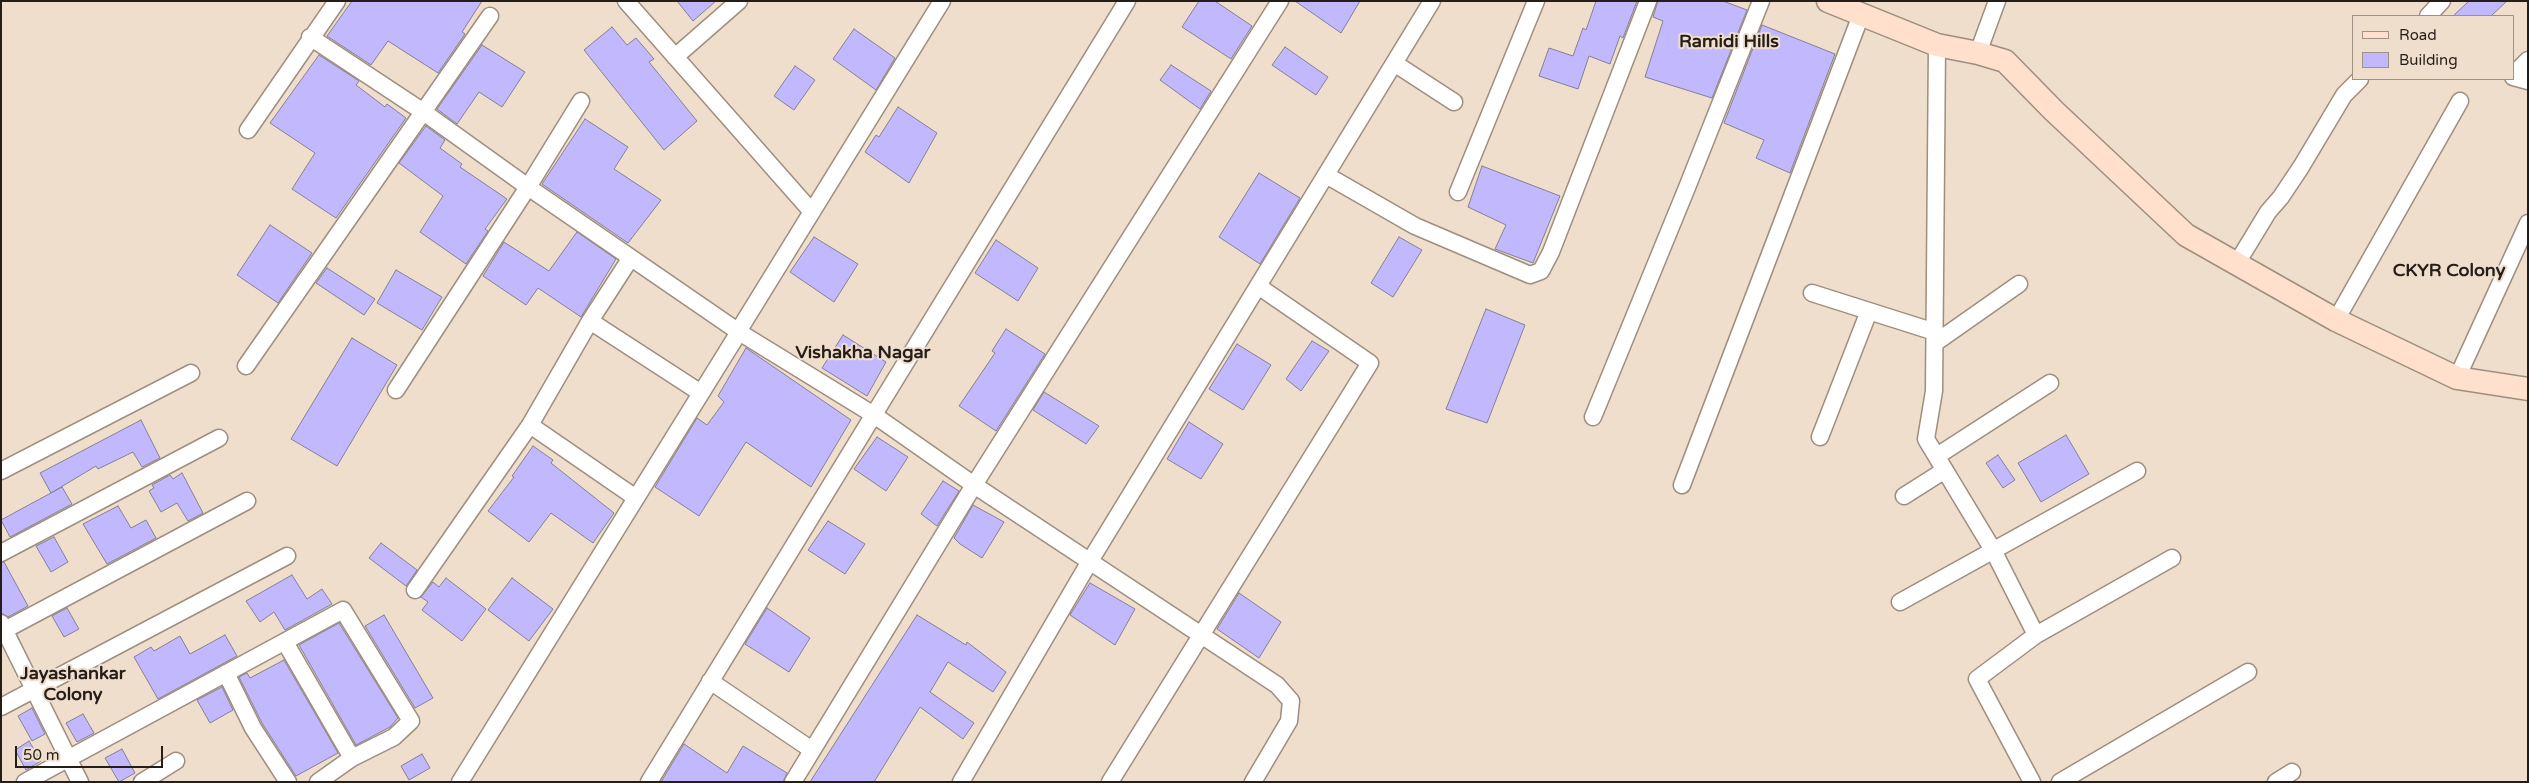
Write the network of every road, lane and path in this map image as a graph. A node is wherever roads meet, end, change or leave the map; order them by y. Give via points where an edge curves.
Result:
1 (337, 1) edge
2 (626, 1) edge
3 (739, 1) edge
4 (942, 1) edge
5 (1127, 1) edge
6 (1280, 1) edge
7 (1432, 1) edge
8 (1536, 1) edge
9 (1648, 1) edge
10 (1760, 1) edge
11 (1828, 1) edge
12 (1997, 1) edge
13 (2442, 1) edge
14 (1861, 15) junction
15 (2429, 15) edge
16 (490, 16) dead end
17 (310, 37) junction
18 (1937, 45) junction
19 (1978, 53) junction
20 (675, 57) junction
21 (2528, 60) edge
22 (1394, 63) junction
23 (2514, 75) edge
24 (2514, 76) edge
25 (2359, 80) edge
26 (2528, 81) edge
27 (581, 101) dead end
28 (2460, 101) dead end
29 (1454, 102) dead end
30 (422, 111) junction
31 (248, 130) dead end
32 (1326, 175) junction
33 (528, 187) junction
34 (1458, 192) dead end
35 (812, 212) junction
36 (2528, 223) edge
37 (630, 259) junction
38 (2237, 263) junction
39 (2019, 284) dead end
40 (1258, 286) junction
41 (1812, 293) dead end
42 (1869, 311) junction
43 (2336, 320) junction
44 (590, 321) junction
45 (739, 331) junction
46 (1935, 337) junction
47 (246, 366) dead end
48 (191, 373) dead end
49 (2457, 378) junction
50 (2050, 383) dead end
51 (2528, 389) edge
52 (396, 390) dead end
53 (701, 393) junction
54 (874, 414) junction
55 (1593, 417) dead end
56 (530, 424) junction
57 (1820, 437) dead end
58 (219, 438) dead end
59 (1941, 463) junction
60 (1, 471) edge
61 (2137, 471) dead end
62 (974, 485) junction
63 (1682, 485) dead end
64 (1904, 496) dead end
65 (636, 498) junction
66 (247, 501) dead end
67 (1993, 550) junction
68 (1, 553) edge
69 (287, 556) dead end
70 (2172, 558) dead end
71 (1090, 561) junction
72 (415, 590) dead end
73 (1900, 602) dead end
74 (2, 628) edge
75 (1203, 635) junction
76 (2036, 635) junction
77 (285, 642) junction
78 (2248, 672) dead end
79 (226, 674) junction
80 (710, 681) junction
81 (34, 689) junction
82 (1, 706) edge
83 (812, 750) junction
84 (69, 758) junction
85 (352, 758) junction
86 (176, 762) dead end
87 (2292, 772) dead end
88 (25, 782) edge
89 (80, 782) edge
90 (142, 782) edge
91 (288, 782) edge
92 (318, 782) edge
93 (460, 782) edge
94 (649, 782) edge
95 (793, 782) edge
96 (961, 782) edge
97 (1110, 782) edge
98 (1253, 782) edge
99 (2032, 782) edge
100 (2060, 782) edge
101 (2276, 782) edge

1 - 17 street
2 - 20 street
3 - 20 street
4 - 35 street
5 - 54 street
6 - 62 street
7 - 22 street
8 - 34 street
9 - 32 street via 1541,271 1530,275 1415,226
10 - 55 street
11 - 14 street
12 - 19 street
13 - 15 street
14 - 18 street
14 - 63 street
16 - 30 street
17 - 30 street
17 - 31 street
18 - 19 street
18 - 46 street
19 - 38 street via 2005,62 2186,235
20 - 35 street
21 - 23 street
22 - 29 street
22 - 32 street
24 - 26 street
25 - 38 street via 2344,95
27 - 33 street
28 - 43 street
30 - 33 street
30 - 47 street
32 - 40 street
33 - 37 street
33 - 52 street
35 - 45 street
36 - 49 street
37 - 44 street
37 - 45 street
38 - 43 street
39 - 46 street
40 - 71 street
40 - 75 street via 1370,364
41 - 42 street
42 - 46 street
42 - 57 street
43 - 49 street
44 - 53 street
44 - 56 street
45 - 53 street
45 - 54 street
46 - 59 street via 1934,391 1926,440
48 - 60 street
49 - 51 street
50 - 59 street
53 - 65 street
54 - 62 street
54 - 80 street
56 - 65 street
56 - 72 street
58 - 68 street
59 - 64 street
59 - 67 street
61 - 67 street
62 - 71 street
62 - 83 street
65 - 93 street
66 - 74 street
67 - 73 street
67 - 76 street
69 - 81 street
70 - 76 street
71 - 75 street
71 - 96 street
74 - 81 street
75 - 97 street
75 - 98 street via 1276,685 1291,701 1289,721
76 - 99 street via 1977,679
77 - 79 street
77 - 85 street
77 - 85 street via 343,610 412,721 394,737
78 - 100 street
79 - 84 street
79 - 91 street via 253,728
80 - 83 street
80 - 94 street
81 - 82 street
81 - 84 street
83 - 95 street
84 - 88 street
84 - 89 street
85 - 92 street
86 - 90 street
87 - 101 street

